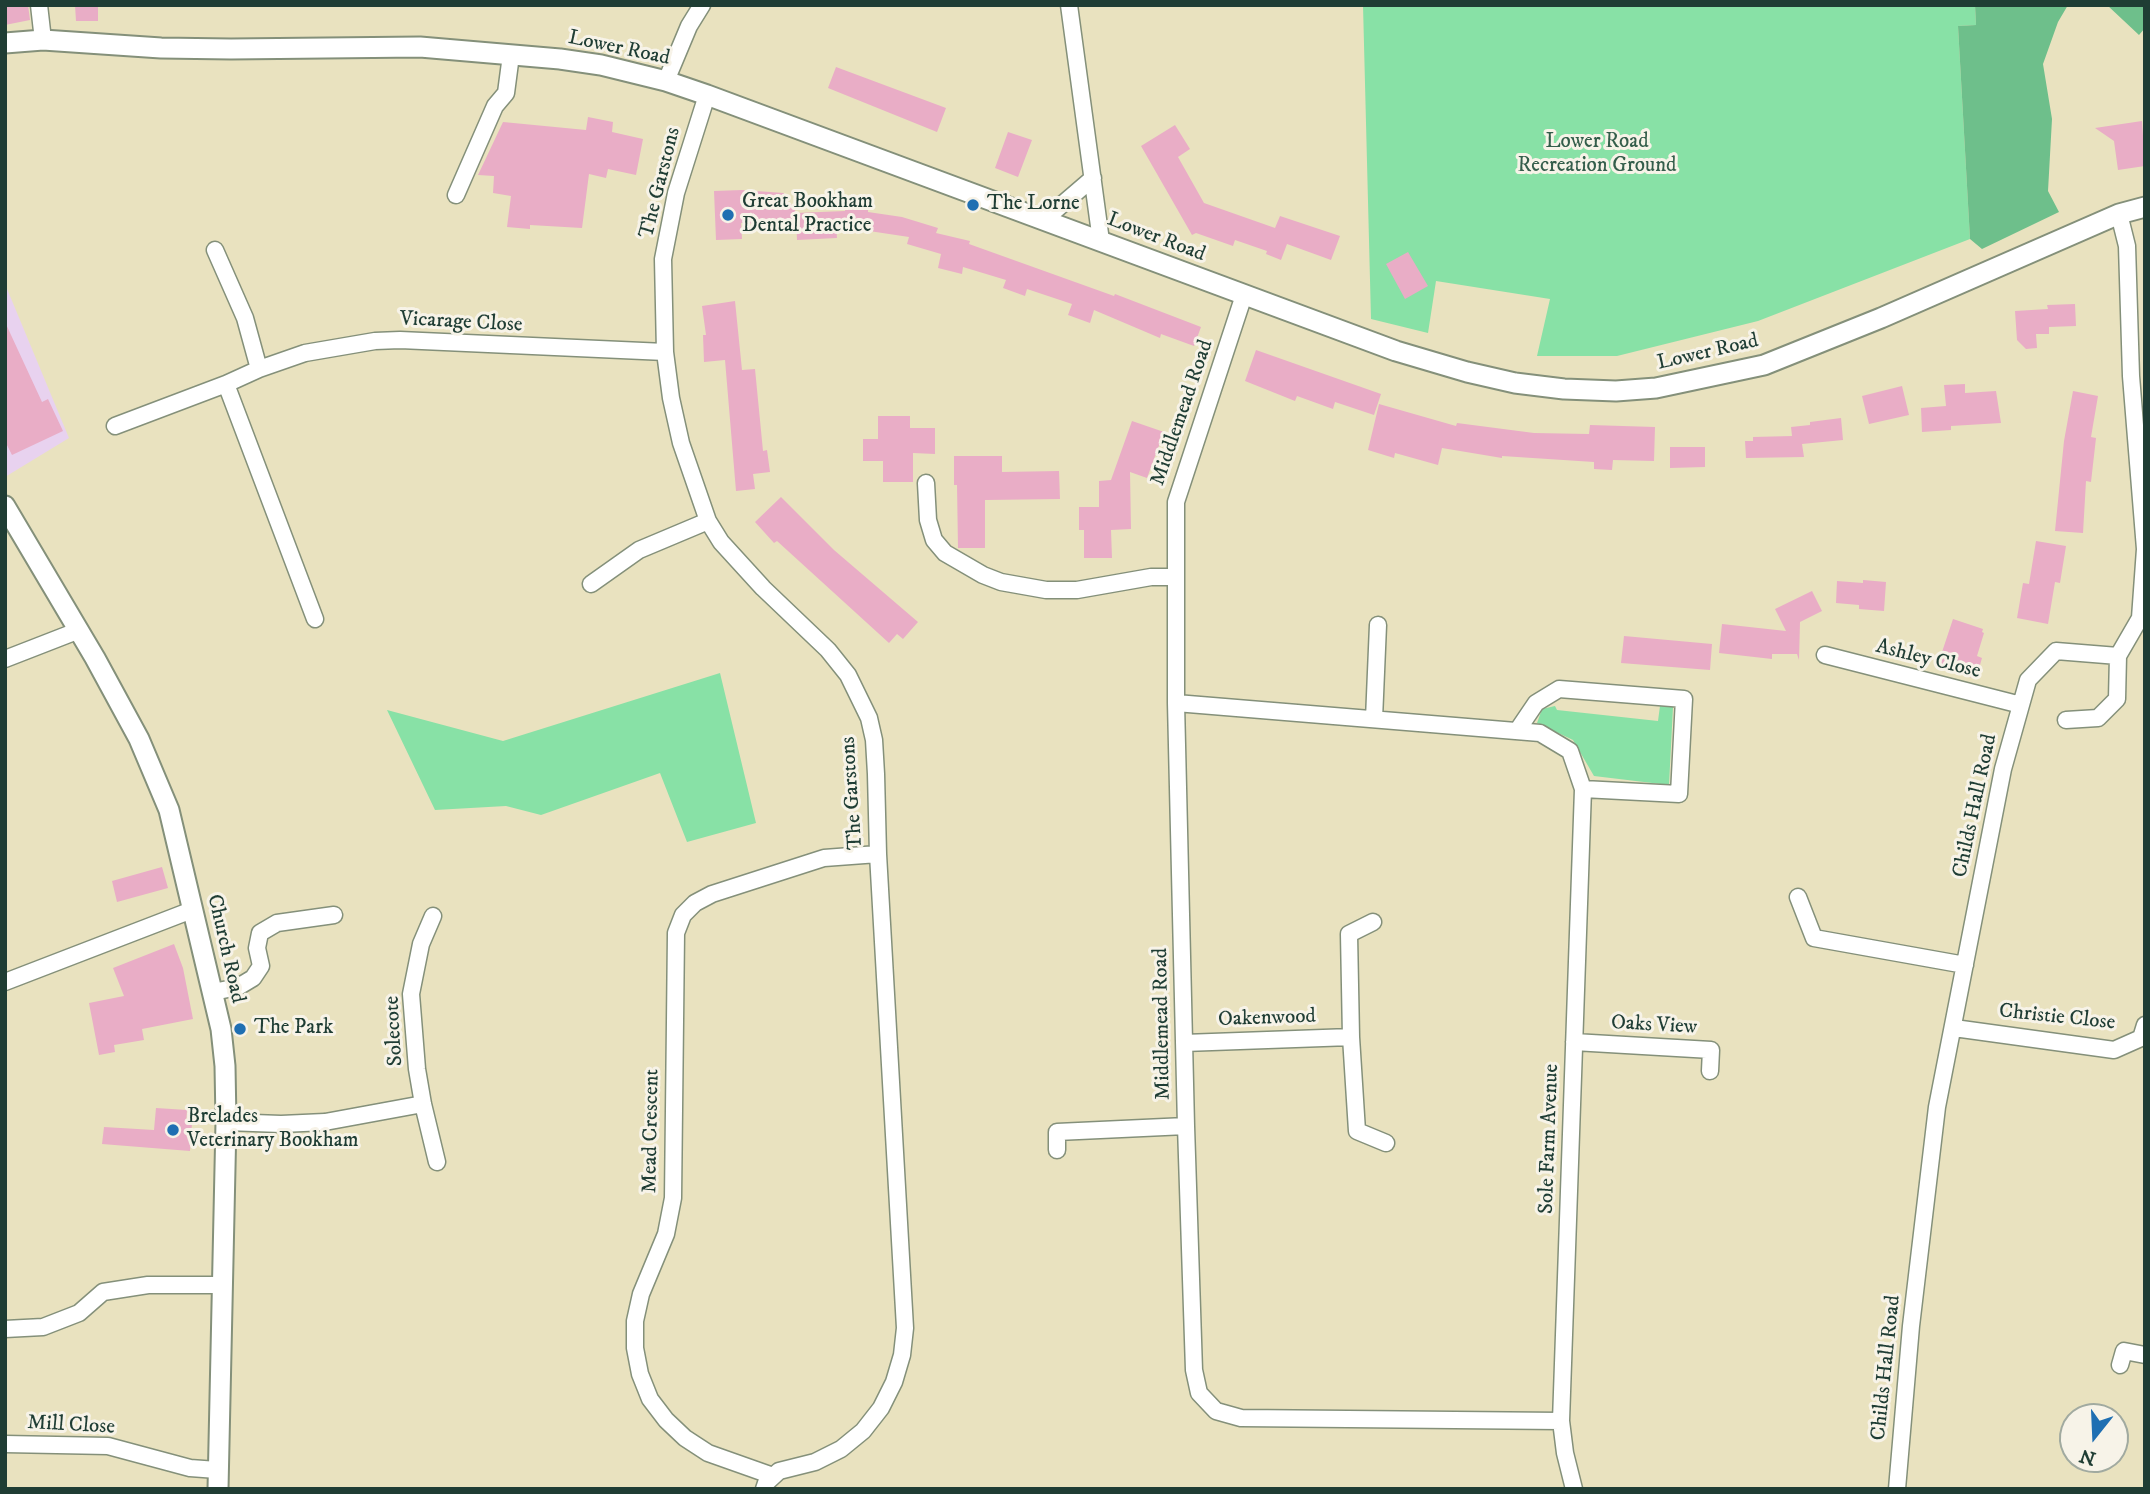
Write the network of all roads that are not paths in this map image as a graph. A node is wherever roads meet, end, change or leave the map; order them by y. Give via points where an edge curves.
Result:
1 (39, 5) edge
2 (702, 5) edge
3 (1069, 5) edge
4 (43, 40) junction
5 (5, 43) edge
6 (511, 55) junction
7 (666, 81) junction
8 (706, 96) junction
9 (1093, 178) junction
10 (456, 195) dead end
11 (2145, 207) edge
12 (2119, 214) junction
13 (1044, 220) junction
14 (1101, 241) junction
15 (215, 250) dead end
16 (1244, 295) junction
17 (665, 352) junction
18 (259, 369) junction
19 (226, 384) junction
20 (115, 426) dead end
21 (926, 483) dead end
22 (5, 506) edge
23 (708, 521) junction
24 (1174, 577) junction
25 (591, 583) dead end
26 (315, 619) dead end
27 (1378, 625) dead end
28 (77, 631) junction
29 (1825, 655) dead end
30 (2118, 656) junction
31 (5, 659) edge
32 (1176, 703) junction
33 (2021, 705) junction
34 (1374, 719) junction
35 (2066, 720) dead end
36 (1517, 731) junction
37 (1583, 789) junction
38 (878, 854) junction
39 (1798, 897) dead end
40 (192, 910) junction
41 (334, 915) dead end
42 (433, 916) dead end
43 (1373, 922) dead end
44 (1965, 965) junction
45 (5, 982) edge
46 (213, 992) junction
47 (2145, 1026) edge
48 (1954, 1028) junction
49 (1351, 1037) junction
50 (1574, 1042) junction
51 (1184, 1043) junction
52 (1710, 1071) dead end
53 (423, 1104) junction
54 (226, 1122) junction
55 (1186, 1126) junction
56 (1386, 1143) dead end
57 (1057, 1150) dead end
58 (437, 1162) dead end
59 (221, 1285) junction
60 (5, 1329) edge
61 (2145, 1355) edge
62 (2120, 1365) dead end
63 (1561, 1421) junction
64 (5, 1444) edge
65 (217, 1479) edge
66 (768, 1482) edge
67 (1574, 1489) edge
68 (1896, 1489) edge

1 - 4 street
2 - 7 street
3 - 9 street
4 - 5 street, Lower Road
4 - 6 street, Lower Road via 208,49 420,47
6 - 7 street, Lower Road via 601,65
6 - 10 street via 506,93 495,106
7 - 8 street, Lower Road
8 - 13 street, Lower Road
8 - 17 street, The Garstons via 668,226 663,259
9 - 13 street
9 - 14 street
11 - 12 street, Lower Road
12 - 16 street, Lower Road via 1776,360 1656,388 1616,391 1515,383 1396,351
12 - 30 street via 2127,246 2131,376 2145,549 2140,618
13 - 14 street, Lower Road
14 - 16 street, Lower Road
15 - 18 street via 245,318
16 - 24 street, Middlemead Road via 1176,502
17 - 18 street, Vicarage Close via 400,340 305,353
17 - 23 street, The Garstons via 678,433
18 - 19 street, Vicarage Close
19 - 20 street, Vicarage Close
19 - 26 street
21 - 24 street via 934,540 945,553 1001,582 1077,590
22 - 28 street, Church Road
23 - 25 street via 639,550
23 - 38 street, The Garstons via 762,588 828,650 859,696 874,740
24 - 32 street, Middlemead Road
27 - 34 street
28 - 31 street
28 - 40 street, Church Road via 139,739 169,810
29 - 33 street, Ashley Close
30 - 33 street, Childs Hall Road via 2056,651 2028,680
30 - 35 street via 2117,699 2098,718
32 - 34 street, Sole Farm Avenue
32 - 51 street, Middlemead Road
33 - 44 street, Childs Hall Road via 2003,769
34 - 36 street, Sole Farm Avenue
36 - 37 street, Sole Farm Avenue via 1540,733 1570,751
36 - 37 street via 1536,703 1559,689 1684,699 1679,794
37 - 50 street, Sole Farm Avenue
38 - 66 street, The Garstons via 905,1328 902,1355 881,1408 863,1431 841,1449 815,1462 779,1471
38 - 66 street, Mead Crescent via 824,858 712,894 683,915 676,933 673,1198 666,1234 635,1321 639,1374 650,1399 685,1438
39 - 44 street via 1814,938
40 - 45 street
40 - 46 street, Church Road
41 - 46 street via 277,923 260,933 261,966 253,978 238,987
42 - 53 street, Solecote via 421,944 411,994
43 - 49 street via 1349,934
44 - 48 street, Childs Hall Road
46 - 54 street, Church Road via 225,1066
47 - 48 street, Christie Close via 2141,1038 2114,1050
48 - 68 street, Childs Hall Road via 1935,1121
49 - 51 street, Oakenwood
49 - 56 street via 1357,1130
50 - 52 street, Oaks View via 1711,1049
50 - 63 street, Sole Farm Avenue
51 - 55 street, Middlemead Road
53 - 54 street via 325,1122
53 - 58 street, Solecote
54 - 59 street, Church Road
55 - 57 street via 1056,1132
55 - 63 street, Middlemead Road via 1194,1370 1199,1393 1216,1411 1241,1418
59 - 60 street via 148,1285 103,1292 79,1313 43,1327
59 - 65 street, Church Road
61 - 62 street via 2124,1351
63 - 67 street, Sole Farm Avenue
64 - 65 street, Mill Close via 108,1446

